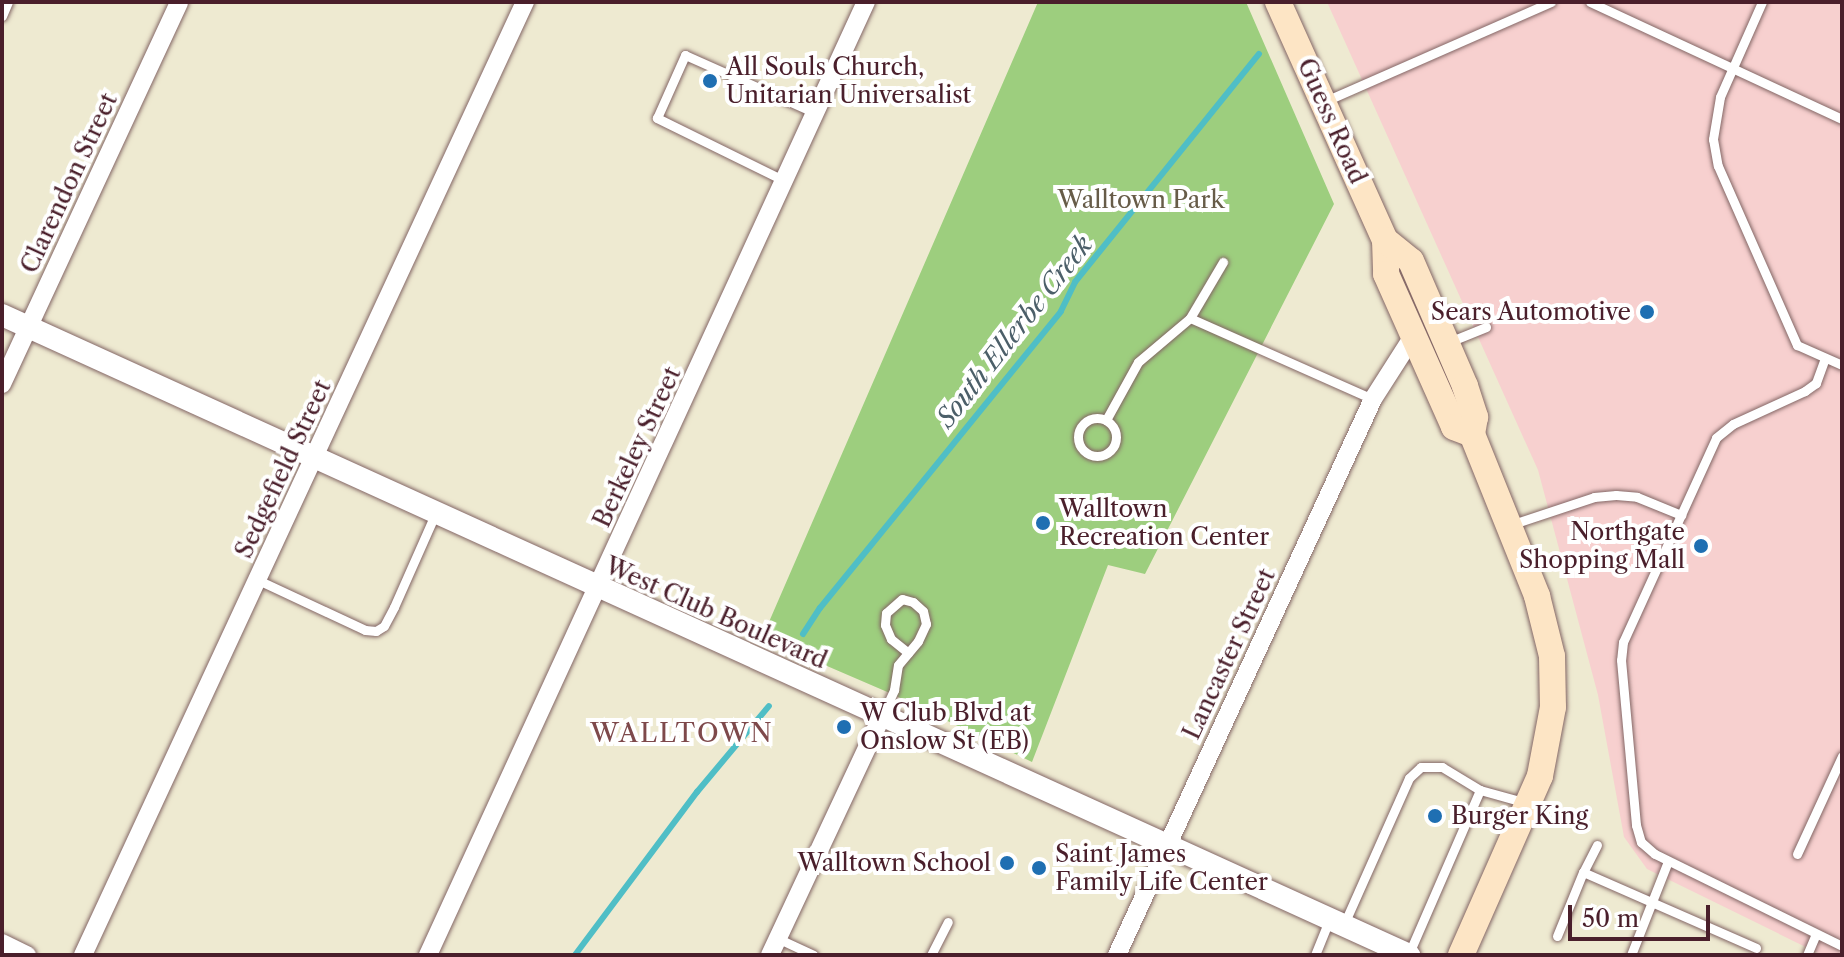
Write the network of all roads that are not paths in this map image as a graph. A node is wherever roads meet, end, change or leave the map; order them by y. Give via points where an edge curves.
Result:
1 (8, 2) edge
2 (179, 2) edge
3 (525, 2) edge
4 (866, 2) edge
5 (1278, 2) edge
6 (1551, 2) edge
7 (1590, 2) edge
8 (1762, 2) edge
9 (2, 16) edge
10 (1732, 68) junction
11 (1323, 102) junction
12 (815, 113) junction
13 (1842, 119) edge
14 (785, 181) junction
15 (1385, 240) junction
16 (1223, 262) dead end
17 (2, 315) edge
18 (1190, 318) junction
19 (1486, 327) dead end
20 (28, 328) junction
21 (1414, 335) junction
22 (1446, 343) junction
23 (1825, 358) junction
24 (1842, 365) edge
25 (2, 384) edge
26 (1373, 399) junction
27 (1106, 420) junction
28 (1472, 434) junction
29 (315, 456) junction
30 (436, 512) junction
31 (1681, 515) junction
32 (1511, 525) junction
33 (258, 580) junction
34 (599, 588) junction
35 (908, 653) junction
36 (882, 716) junction
37 (1842, 756) edge
38 (1480, 790) junction
39 (1530, 804) junction
40 (1597, 845) dead end
41 (1166, 847) junction
42 (1797, 854) dead end
43 (1668, 861) junction
44 (1583, 872) junction
45 (1652, 902) junction
46 (948, 922) dead end
47 (1336, 924) junction
48 (1816, 934) junction
49 (1557, 936) dead end
50 (2, 943) edge
51 (773, 946) edge
52 (1842, 946) edge
53 (1756, 948) dead end
54 (27, 955) edge
55 (83, 955) edge
56 (428, 955) edge
57 (813, 955) edge
58 (931, 955) edge
59 (1117, 955) edge
60 (1315, 955) edge
61 (1409, 955) edge
62 (1461, 955) edge
63 (1631, 955) edge
64 (1807, 955) edge

1 - 9 lane
2 - 20 street, Clarendon Street
3 - 29 street, Sedgefield Street
4 - 12 street, Berkeley Street
5 - 11 main road, Guess Road
6 - 11 lane
7 - 10 lane
8 - 10 lane
10 - 13 lane
10 - 23 lane via 1720,97 1713,139 1718,166 1797,345
11 - 15 main road, Guess Road
12 - 14 street, Berkeley Street
12 - 14 lane via 685,55 657,118
14 - 34 street, Berkeley Street
15 - 21 main road, Guess Road via 1386,274
15 - 22 main road, Guess Road via 1411,261
16 - 18 lane
17 - 20 street, West Club Boulevard
18 - 26 lane
18 - 27 lane via 1138,362
19 - 22 lane
20 - 25 street, Clarendon Street
20 - 29 street, West Club Boulevard
21 - 26 street, Lancaster Street
21 - 28 main road, Guess Road via 1454,427
22 - 28 main road, Guess Road via 1475,417
23 - 24 lane
23 - 31 lane via 1816,383 1733,424 1716,438
26 - 41 street, Lancaster Street
27 - 27 lane via 1086,420 1077,436 1090,454 1110,451 1114,429
28 - 32 main road, Guess Road
29 - 30 street, West Club Boulevard
29 - 33 street, Sedgefield Street
30 - 33 lane via 384,626 376,631
30 - 34 street, West Club Boulevard
31 - 32 lane via 1637,497 1616,495 1594,497
31 - 43 lane via 1623,642 1621,660 1636,825 1647,849
32 - 39 main road, Guess Road via 1545,622 1554,678 1548,749
33 - 55 street, Sedgefield Street
34 - 36 street, West Club Boulevard
34 - 56 street, Berkeley Street
35 - 35 lane via 926,624 923,611 902,599 886,613 885,625 891,639
35 - 36 lane via 898,665
36 - 41 street, West Club Boulevard
36 - 51 street
37 - 42 lane
38 - 39 lane
38 - 47 lane via 1442,767 1415,771
38 - 61 lane
39 - 62 main road, Guess Road
40 - 44 lane
41 - 47 street, West Club Boulevard
41 - 59 street, Lancaster Street
43 - 45 lane
43 - 48 lane
44 - 45 lane
44 - 49 lane
45 - 53 lane
45 - 63 lane
46 - 58 lane
47 - 60 lane
47 - 61 street, West Club Boulevard
48 - 52 lane
48 - 64 lane
50 - 54 street
51 - 57 lane

